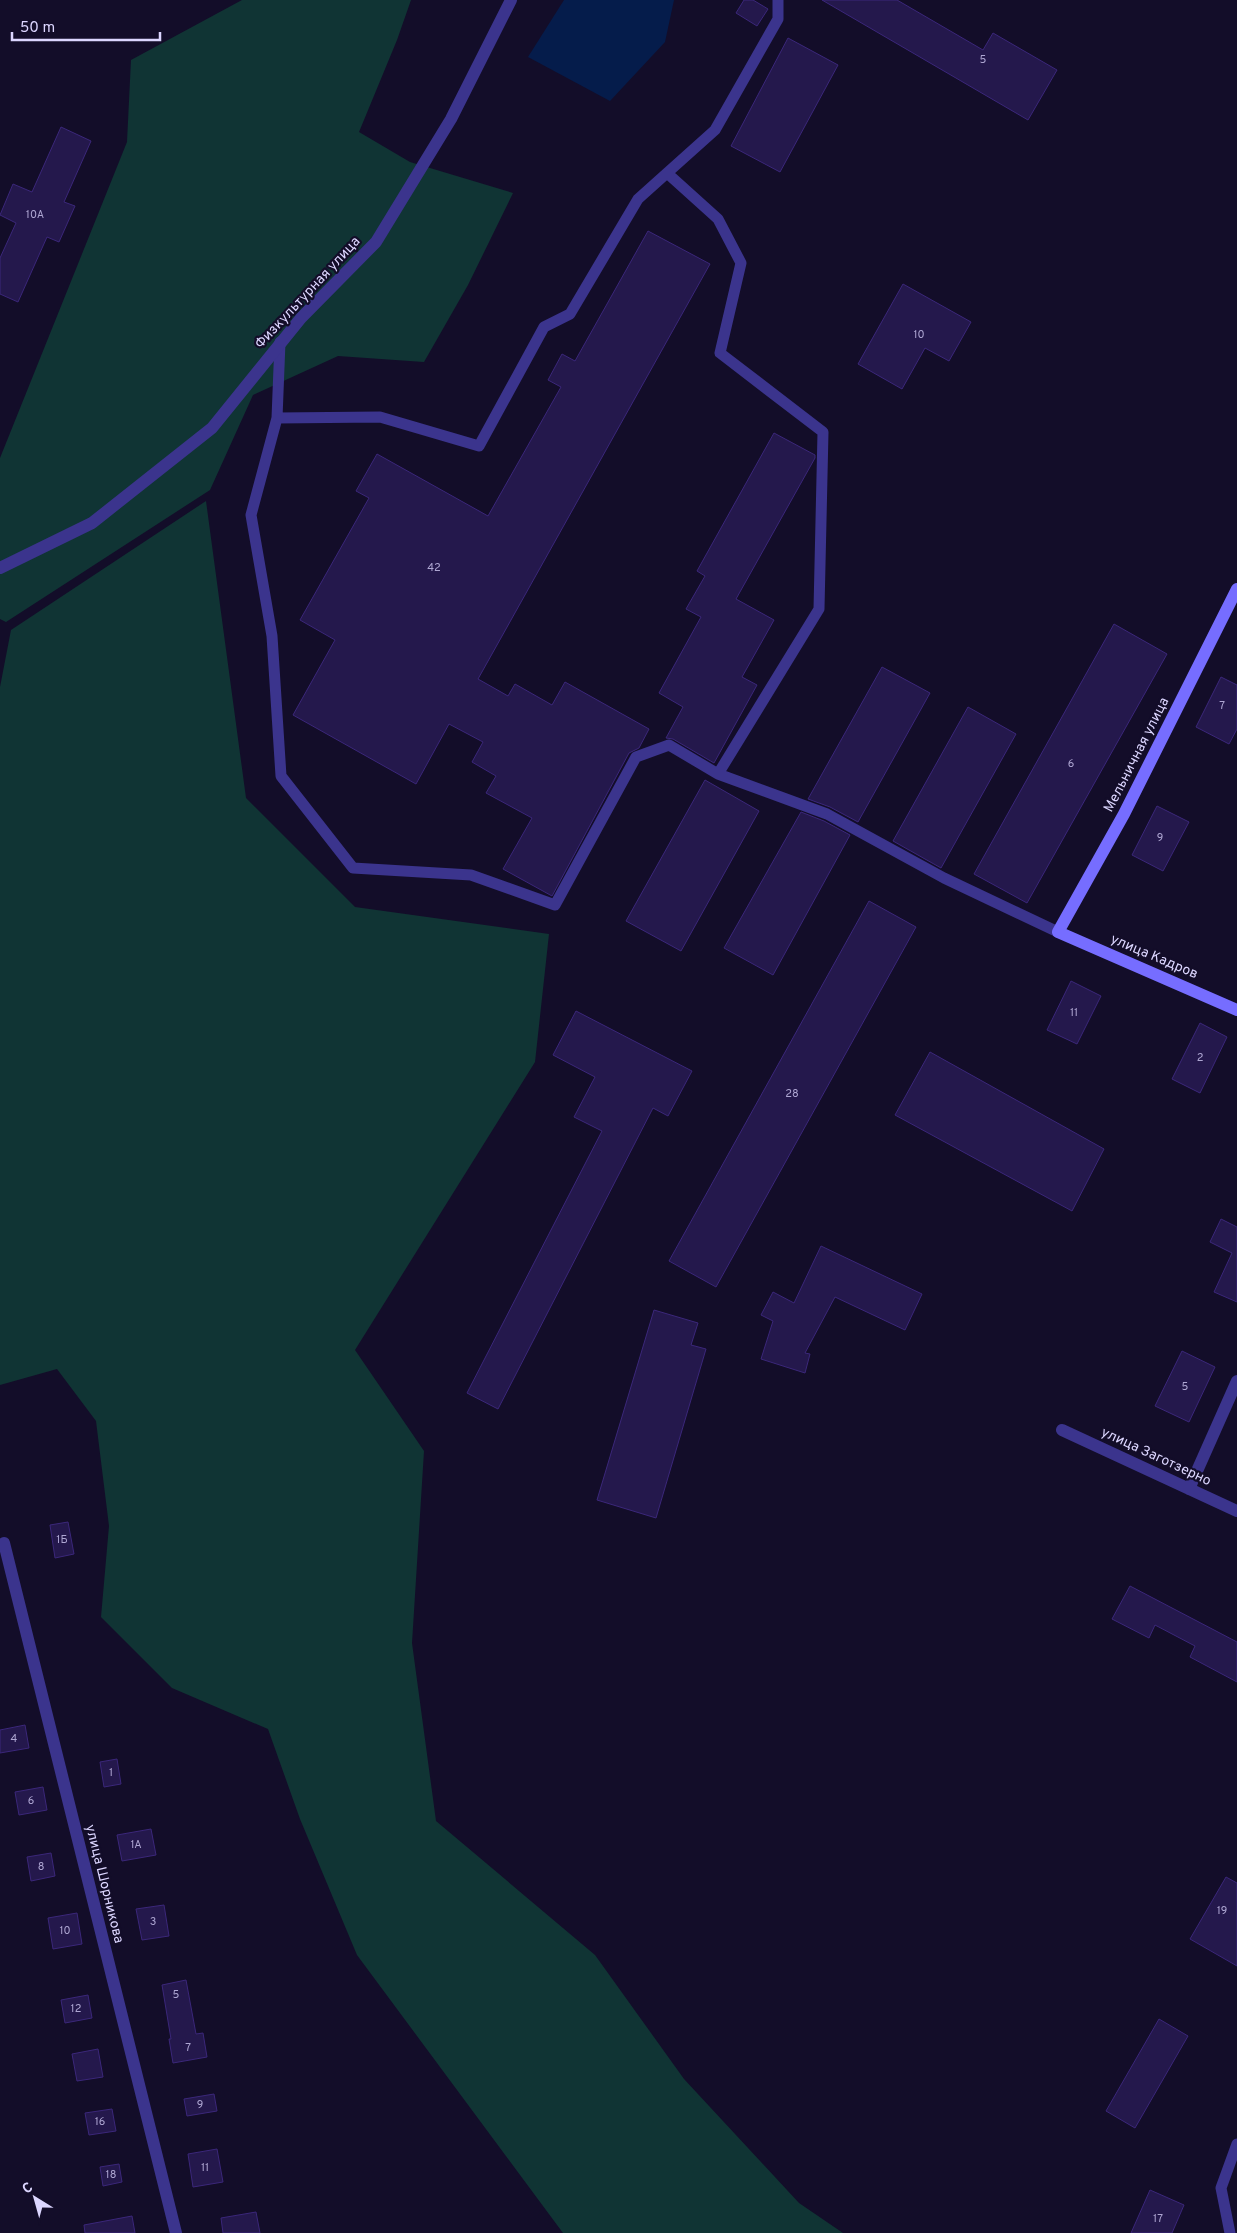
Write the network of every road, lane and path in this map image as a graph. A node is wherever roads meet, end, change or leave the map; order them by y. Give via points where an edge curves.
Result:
1 (511, 0) edge
2 (778, 0) edge
3 (668, 173) junction
4 (280, 342) junction
5 (277, 418) junction
6 (0, 568) edge
7 (1237, 589) edge
8 (718, 774) junction
9 (1058, 932) junction
10 (1237, 1010) edge
11 (1237, 1381) edge
12 (1062, 1430) dead end
13 (1189, 1489) junction
14 (1237, 1511) edge
15 (4, 1543) dead end
16 (1237, 2144) edge
17 (176, 2233) edge
18 (1230, 2233) edge

1 - 4 street, Физкультурная улица via 451,119 376,242
2 - 3 lane via 778,19 715,130
3 - 5 lane via 638,199 570,314 544,326 479,446 380,417
3 - 8 lane via 718,219 741,263 720,354 823,432 819,609
4 - 5 lane
4 - 6 street, Физкультурная улица via 212,428 92,524
5 - 8 lane via 251,515 272,636 281,776 353,868 471,875 555,905 636,757 669,745
7 - 9 street, Мельничная улица via 1124,814
8 - 9 lane via 827,814 944,878
9 - 10 street, улица Кадров
11 - 13 street
12 - 13 street, улица Заготзерно
13 - 14 street, улица Заготзерно
15 - 17 street, улица Шорникова
16 - 18 lane via 1221,2188

